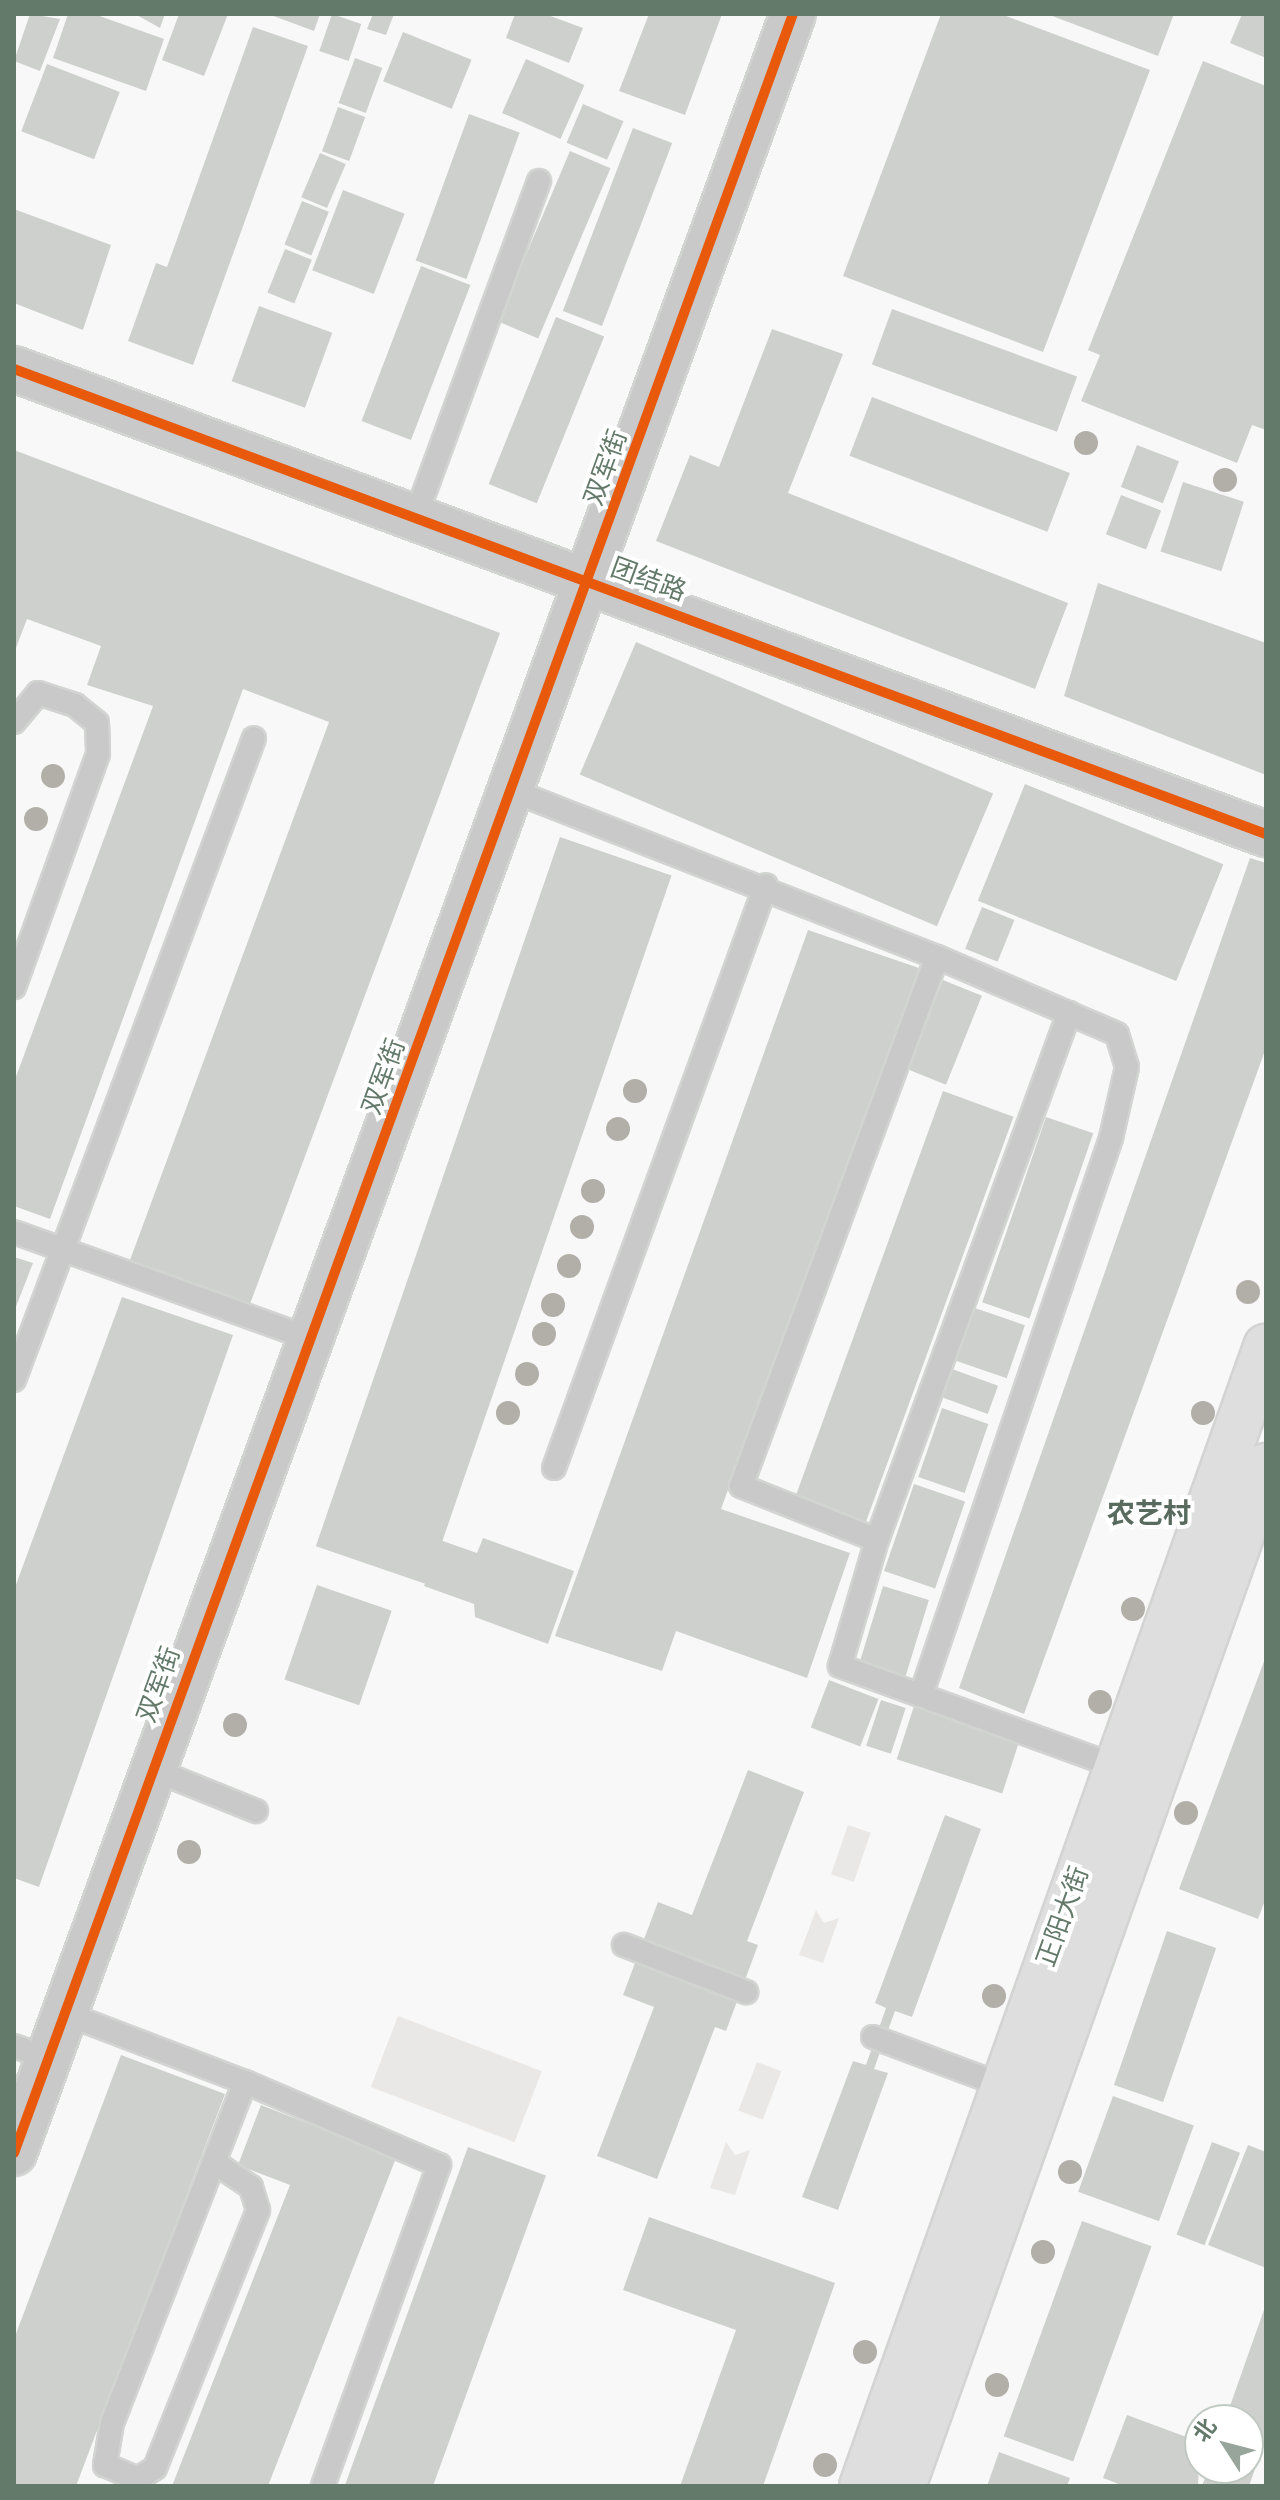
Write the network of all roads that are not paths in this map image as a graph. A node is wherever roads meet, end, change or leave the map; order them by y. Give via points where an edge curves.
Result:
1 (793, 14) edge
2 (539, 181) dead end
3 (14, 369) edge
4 (415, 518) junction
5 (589, 583) junction
6 (14, 722) edge
7 (254, 738) dead end
8 (513, 791) junction
9 (1266, 834) edge
10 (766, 885) junction
11 (937, 957) junction
12 (14, 987) edge
13 (1069, 1013) junction
14 (14, 1232) edge
15 (61, 1249) junction
16 (312, 1339) junction
17 (1266, 1347) edge
18 (14, 1380) edge
19 (1266, 1466) edge
20 (554, 1468) dead end
21 (877, 1540) junction
22 (921, 1695) junction
23 (1117, 1767) junction
24 (152, 1769) junction
25 (256, 1811) dead end
26 (624, 1945) dead end
27 (746, 1992) dead end
28 (64, 2013) junction
29 (873, 2037) dead end
30 (32, 2052) edge
31 (245, 2082) junction
32 (1004, 2086) junction
33 (14, 2153) edge
34 (214, 2162) junction
35 (323, 2486) edge
36 (862, 2486) edge
37 (903, 2486) edge

1 - 5 street, 双军街
2 - 4 lane
3 - 4 street, 团结路
4 - 5 street, 团结路
5 - 8 street, 双军街
5 - 9 street, 团结路
6 - 12 lane via 38,693 75,705 97,723 98,754
7 - 15 lane
8 - 10 lane
8 - 16 street, 双军街
10 - 11 lane
10 - 20 lane
11 - 13 lane
11 - 21 lane via 741,1486
13 - 21 lane
13 - 22 lane via 1117,1034 1127,1067 1111,1138
14 - 15 lane
15 - 16 lane
15 - 18 lane
16 - 24 street, 双军街
17 - 23 main road, 正阳大街
19 - 37 main road, 正阳大街
21 - 22 lane via 840,1666
22 - 23 lane
23 - 32 main road, 正阳大街
24 - 25 lane
24 - 28 street, 双军街
26 - 27 lane
28 - 30 street, 双军街
28 - 31 lane
29 - 32 lane
30 - 33 street, 双军街
31 - 34 lane
31 - 35 lane via 439,2165
32 - 36 main road, 正阳大街
34 - 34 lane via 112,2423 105,2465 138,2479 155,2468 258,2210 251,2187

